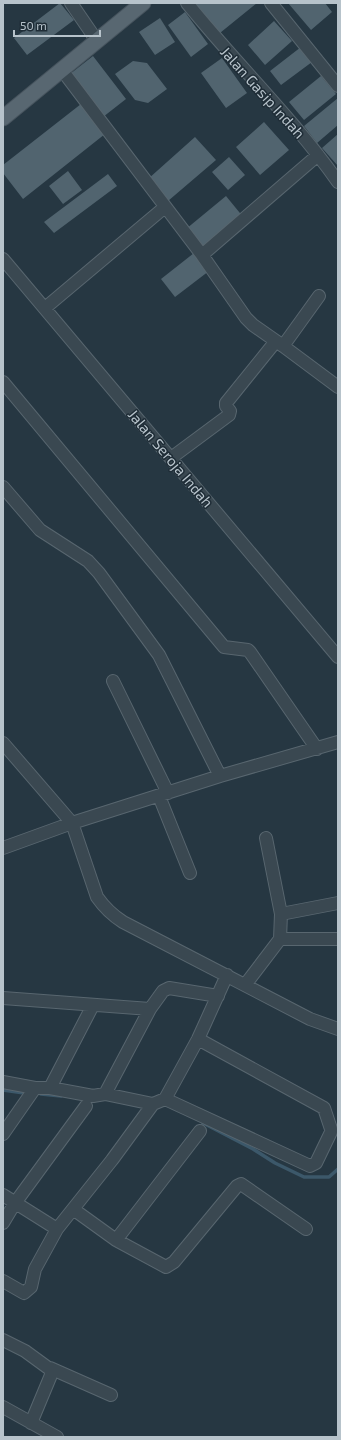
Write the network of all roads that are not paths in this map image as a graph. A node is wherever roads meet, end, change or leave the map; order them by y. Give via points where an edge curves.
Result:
1 (71, 3) edge
2 (143, 3) edge
3 (187, 3) edge
4 (271, 3) edge
5 (97, 41) junction
6 (62, 70) junction
7 (338, 86) edge
8 (3, 118) edge
9 (318, 155) junction
10 (338, 182) edge
11 (165, 207) junction
12 (202, 255) junction
13 (3, 259) edge
14 (319, 296) dead end
15 (45, 308) junction
16 (280, 343) junction
17 (3, 382) edge
18 (338, 387) edge
19 (171, 458) junction
20 (3, 487) edge
21 (338, 657) edge
22 (113, 680) dead end
23 (338, 742) edge
24 (3, 743) edge
25 (317, 749) junction
26 (220, 776) junction
27 (163, 795) junction
28 (72, 824) junction
29 (266, 838) dead end
30 (3, 848) edge
31 (190, 873) dead end
32 (338, 903) edge
33 (281, 914) junction
34 (280, 939) junction
35 (338, 939) edge
36 (227, 976) junction
37 (245, 985) junction
38 (218, 996) junction
39 (3, 998) edge
40 (93, 1005) junction
41 (150, 1009) junction
42 (338, 1029) edge
43 (198, 1038) junction
44 (3, 1082) edge
45 (35, 1088) junction
46 (50, 1088) junction
47 (105, 1094) junction
48 (165, 1099) junction
49 (153, 1104) junction
50 (86, 1106) dead end
51 (200, 1131) dead end
52 (3, 1134) edge
53 (3, 1195) edge
54 (15, 1202) junction
55 (73, 1209) junction
56 (3, 1223) edge
57 (57, 1229) junction
58 (306, 1229) dead end
59 (116, 1240) junction
60 (3, 1281) edge
61 (3, 1340) edge
62 (50, 1368) junction
63 (111, 1395) dead end
64 (3, 1407) edge
65 (31, 1422) junction
66 (57, 1437) edge

1 - 5 street
2 - 5 main road
3 - 9 street, Jalan Gasip Indah
4 - 7 street
5 - 6 main road
6 - 8 main road
6 - 11 street
9 - 10 street, Jalan Gasip Indah
9 - 12 street
11 - 12 street
11 - 15 street
12 - 16 street via 246,318
13 - 15 street, Jalan Seroja Indah
14 - 16 street
15 - 19 street, Jalan Seroja Indah
16 - 18 street
16 - 19 street via 226,403 229,415
17 - 25 street via 224,647 249,651
19 - 21 street, Jalan Seroja Indah
20 - 26 street via 40,530 88,561 99,573 159,655
22 - 27 street
23 - 25 street
24 - 28 street
25 - 26 street
26 - 27 street
27 - 28 street
27 - 31 street
28 - 30 street
28 - 36 street via 93,889 103,906 123,922
29 - 33 street
32 - 33 street
33 - 34 street
34 - 35 street
34 - 37 street
36 - 37 street
36 - 38 street
37 - 42 street via 310,1019
38 - 41 street via 169,988 162,991
38 - 43 street
39 - 40 street
40 - 41 street
40 - 46 street
41 - 47 street
43 - 48 street
43 - 48 street via 324,1108 331,1132 316,1163 310,1166
44 - 45 street
45 - 46 street
45 - 52 street
46 - 47 street via 93,1096
47 - 49 street
48 - 49 street
49 - 55 street
50 - 54 street
51 - 59 street
53 - 54 street
54 - 56 street
54 - 57 street
55 - 57 street
55 - 59 street
57 - 60 street via 35,1269 31,1287 24,1293
58 - 59 street via 241,1184 174,1262 166,1267
61 - 62 street
62 - 63 street
62 - 65 street via 51,1375
64 - 65 street
65 - 66 street

